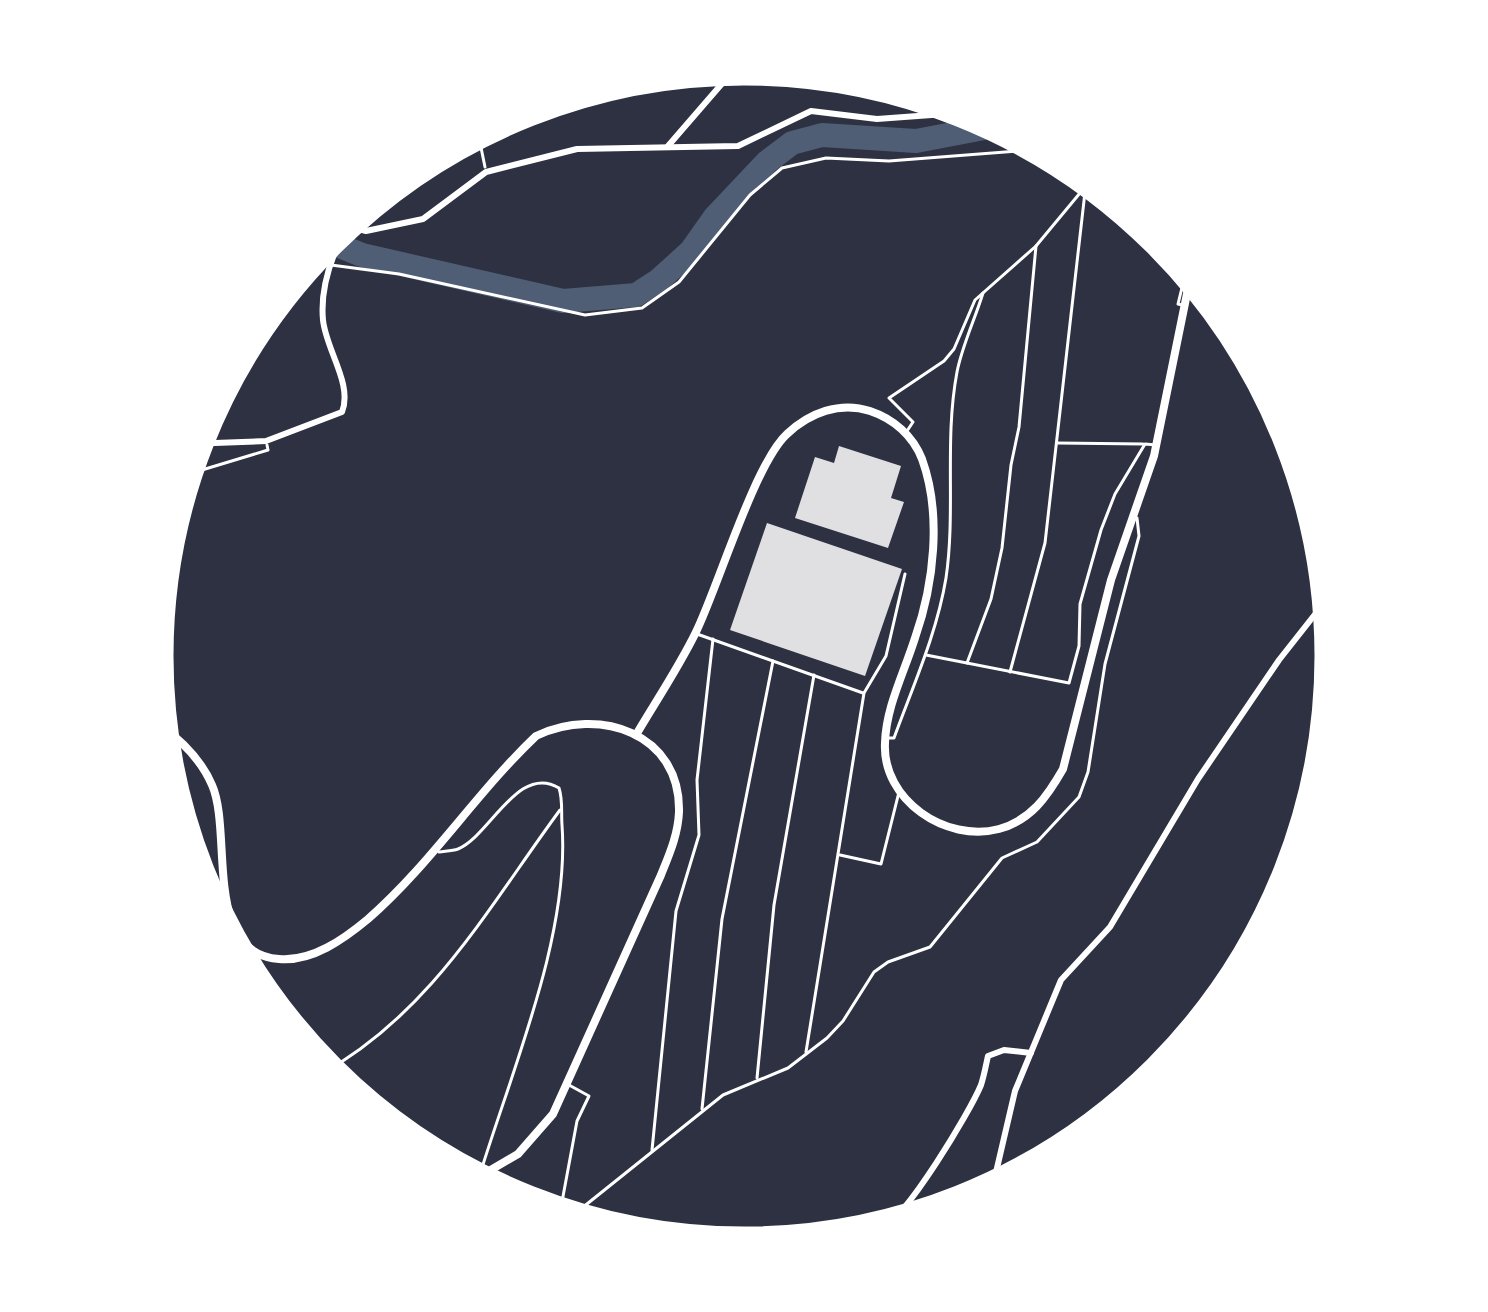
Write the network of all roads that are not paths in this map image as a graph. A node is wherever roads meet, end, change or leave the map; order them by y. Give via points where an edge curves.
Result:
1 (726, 78) edge
2 (944, 114) edge
3 (480, 142) edge
4 (668, 146) junction
5 (1024, 150) edge
6 (486, 172) junction
7 (1085, 192) joint
8 (354, 229) edge
9 (339, 243) edge
10 (1036, 246) junction
11 (331, 266) junction
12 (1186, 284) edge
13 (983, 293) junction
14 (906, 432) junction
15 (266, 441) junction
16 (207, 443) edge
17 (1056, 443) junction
18 (1150, 445) junction
19 (196, 472) edge
20 (1136, 510) junction
21 (905, 574) dead end
22 (1320, 608) edge
23 (695, 634) junction
24 (712, 639) junction
25 (924, 655) junction
26 (1076, 655) junction
27 (1091, 658) junction
28 (773, 661) junction
29 (967, 663) junction
30 (1010, 672) junction
31 (814, 675) junction
32 (864, 693) junction
33 (171, 734) edge
34 (636, 735) junction
35 (885, 738) junction
36 (900, 790) junction
37 (561, 808) junction
38 (431, 854) junction
39 (838, 854) junction
40 (232, 923) edge
41 (233, 925) edge
42 (1031, 1053) junction
43 (805, 1056) junction
44 (335, 1065) edge
45 (757, 1080) junction
46 (568, 1084) junction
47 (702, 1112) junction
48 (652, 1152) junction
49 (480, 1170) edge
50 (487, 1174) edge
51 (996, 1176) edge
52 (562, 1204) edge
53 (581, 1210) edge
54 (903, 1211) edge

1 - 4 street
2 - 4 street via 877,119 811,111 738,146
3 - 6 lane
4 - 6 street via 577,148
5 - 11 lane via 826,158 782,168 679,282 641,308 585,315
6 - 8 street via 422,218
7 - 10 lane
7 - 17 lane
9 - 11 street
10 - 13 lane
10 - 29 lane via 1002,548
11 - 15 street via 323,322 346,407
12 - 18 street
13 - 14 lane via 944,362 889,398 913,422
13 - 25 lane via 957,370 948,558
14 - 23 street via 846,407 821,411 782,437
14 - 35 street via 928,476 931,566
15 - 16 street
15 - 19 lane via 268,450
17 - 18 lane
17 - 30 lane via 1045,543
18 - 20 street
18 - 26 lane via 1115,494 1102,530 1080,604
20 - 27 street
20 - 43 lane via 1138,536 1079,797 1037,842 1002,857 930,947 874,972 843,1021
21 - 32 lane via 886,656
22 - 42 street via 1198,779 1110,927 1061,980
23 - 24 lane
23 - 34 street
24 - 28 lane
24 - 48 lane via 699,835 676,911
25 - 29 lane
25 - 35 lane via 894,738
26 - 27 lane
26 - 30 lane via 1069,683
27 - 36 street via 1064,769 1026,818 982,832 954,829 911,806
28 - 31 lane
28 - 47 lane via 722,920
29 - 30 lane
31 - 32 lane
31 - 45 lane via 774,905
32 - 39 lane
33 - 40 street via 215,789
34 - 38 street via 577,721 536,736
34 - 46 street via 675,785 674,843
35 - 36 street
36 - 39 lane via 881,864
37 - 38 lane via 552,783 525,788 460,849
37 - 44 lane via 440,978
37 - 49 lane via 559,903
38 - 41 street via 366,921 307,958 260,955
39 - 43 lane
42 - 51 street
42 - 54 street via 988,1056 981,1085
43 - 45 lane
45 - 47 lane
46 - 50 street via 527,1145
46 - 52 lane via 589,1096
47 - 48 lane
48 - 53 lane

